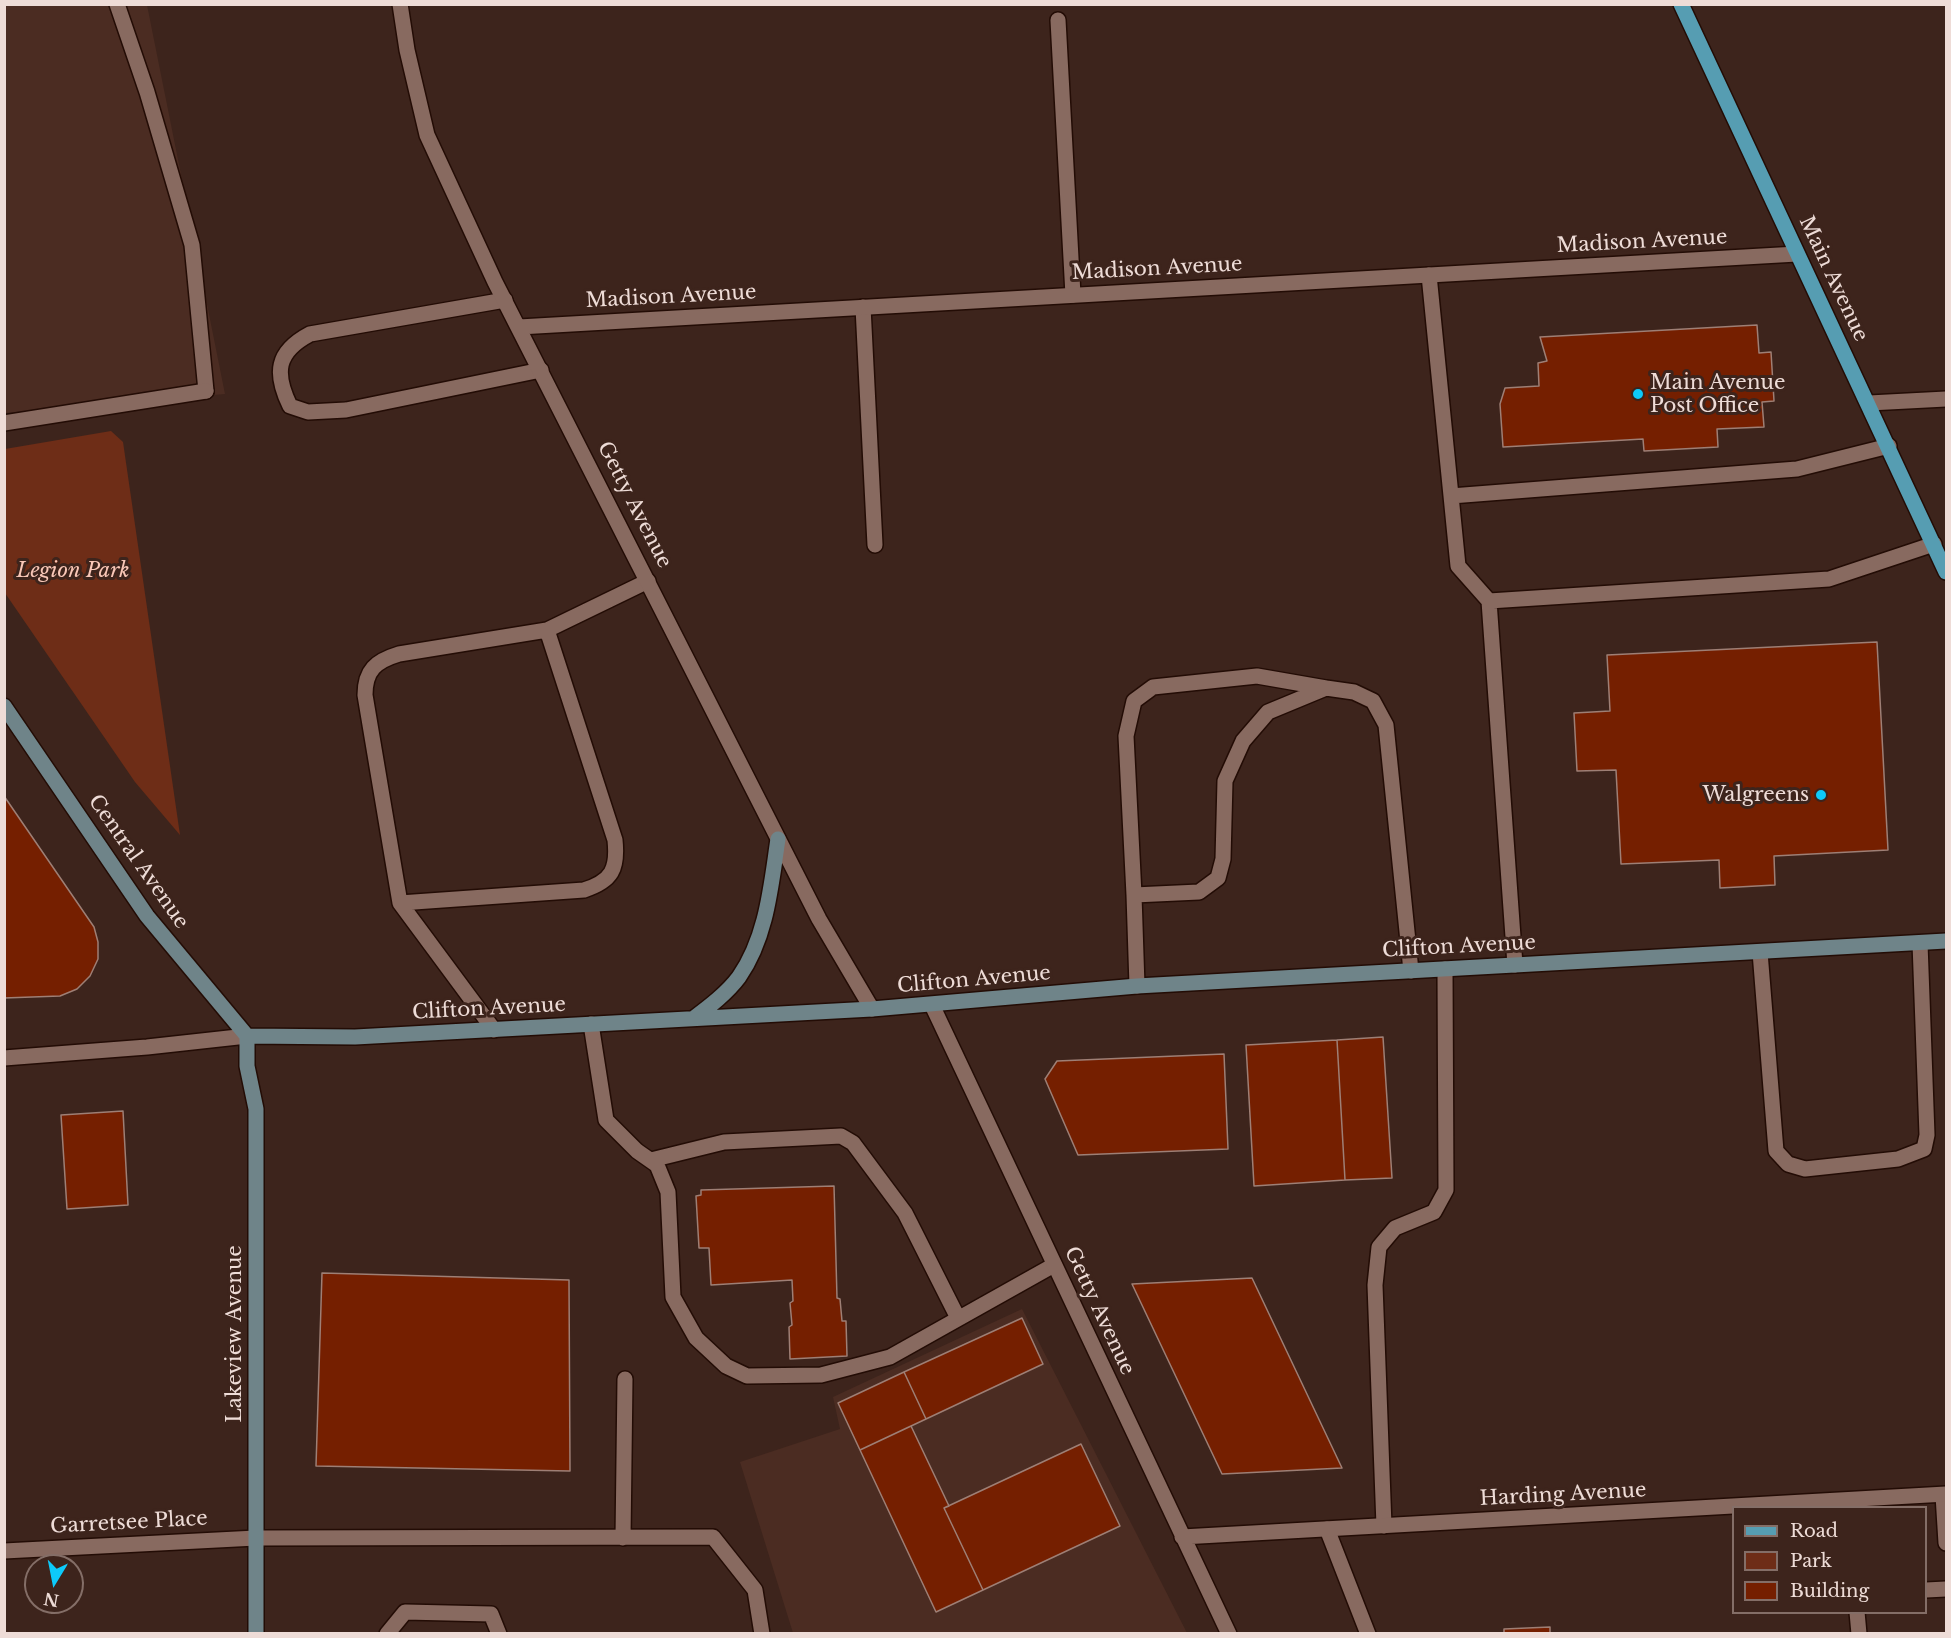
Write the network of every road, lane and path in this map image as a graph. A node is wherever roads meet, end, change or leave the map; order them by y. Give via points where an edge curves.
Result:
1 (117, 4) edge
2 (400, 4) edge
3 (1681, 4) edge
4 (1058, 20) dead end
5 (1797, 254) junction
6 (1429, 275) junction
7 (1073, 295) junction
8 (505, 300) junction
9 (863, 307) junction
10 (519, 327) junction
11 (542, 370) junction
12 (1947, 399) edge
13 (1869, 403) junction
14 (4, 423) edge
15 (1889, 446) junction
16 (1451, 496) junction
17 (1934, 544) junction
18 (875, 545) dead end
19 (1947, 572) edge
20 (648, 581) junction
21 (1489, 601) junction
22 (547, 630) junction
23 (1326, 688) junction
24 (4, 706) edge
25 (778, 839) junction
26 (1134, 895) junction
27 (400, 903) junction
28 (1947, 941) edge
29 (1920, 942) junction
30 (1760, 952) junction
31 (1515, 965) junction
32 (1445, 969) junction
33 (1411, 971) junction
34 (1137, 986) junction
35 (932, 1005) junction
36 (872, 1009) junction
37 (694, 1018) junction
38 (591, 1024) junction
39 (494, 1030) junction
40 (247, 1036) junction
41 (4, 1058) edge
42 (651, 1160) junction
43 (1054, 1265) junction
44 (958, 1318) junction
45 (625, 1379) dead end
46 (1945, 1494) edge
47 (1850, 1503) edge
48 (1789, 1506) edge
49 (1732, 1509) edge
50 (1384, 1526) junction
51 (1326, 1529) junction
52 (1182, 1537) junction
53 (256, 1538) junction
54 (623, 1538) junction
55 (1947, 1543) edge
56 (4, 1551) edge
57 (1947, 1589) edge
58 (1927, 1590) edge
59 (1857, 1614) edge
60 (256, 1634) edge
61 (387, 1634) edge
62 (499, 1634) edge
63 (762, 1634) edge
64 (1229, 1634) edge
65 (1368, 1634) edge
66 (1859, 1634) edge

1 - 14 street via 192,245 206,391
2 - 8 street, Getty Avenue via 406,50 427,135
3 - 5 main road, Main Avenue
4 - 7 street
5 - 6 street, Madison Avenue
5 - 13 main road, Main Avenue
6 - 7 street, Madison Avenue
6 - 16 street
7 - 9 street, Madison Avenue
8 - 10 street, Getty Avenue
8 - 11 street via 310,334 294,343 280,364 280,386 290,406 308,412 336,411
9 - 10 street, Madison Avenue
9 - 18 street
10 - 11 street, Getty Avenue
11 - 20 street, Getty Avenue
12 - 13 street
13 - 15 main road, Main Avenue
15 - 16 street via 1797,469
15 - 17 main road, Main Avenue
16 - 21 street via 1458,566
17 - 19 main road, Main Avenue
17 - 21 street via 1829,579
20 - 22 street
20 - 25 street, Getty Avenue
21 - 31 street
22 - 27 street via 399,654 383,658 370,668 365,695
22 - 27 street via 615,840 617,858 612,872 603,884 584,890
23 - 26 street via 1268,712 1243,741 1225,781 1223,859 1218,878 1199,892
23 - 26 street via 1257,676 1153,687 1134,701 1126,736
23 - 33 street via 1354,692 1373,701 1386,725
24 - 40 main road, Central Avenue via 147,915
25 - 36 street, Getty Avenue
25 - 37 main road via 766,915 754,949 739,977
26 - 34 street
27 - 39 street
28 - 29 main road, Clifton Avenue
29 - 30 main road, Clifton Avenue
29 - 30 street via 1927,1135 1924,1149 1898,1159 1805,1169 1788,1164 1776,1150
30 - 31 main road, Clifton Avenue
31 - 32 main road, Clifton Avenue
32 - 33 main road, Clifton Avenue
32 - 50 street via 1446,1190 1434,1212 1395,1228 1379,1248 1377,1266
33 - 34 main road, Clifton Avenue
34 - 35 main road, Clifton Avenue
35 - 36 main road, Clifton Avenue
35 - 43 street, Getty Avenue
36 - 37 main road, Clifton Avenue
37 - 38 main road, Clifton Avenue
38 - 39 main road, Clifton Avenue
38 - 42 street via 606,1120
39 - 40 main road, Clifton Avenue via 355,1037
40 - 41 street, Clifton Avenue
40 - 53 main road, Lakeview Avenue via 247,1066 256,1109
42 - 44 street via 724,1142 841,1136 853,1143 905,1213
42 - 44 street via 668,1192 673,1297 696,1338 726,1366 747,1376 821,1375 890,1357
43 - 44 street
43 - 52 street, Getty Avenue
45 - 54 street
46 - 47 street, Harding Avenue
46 - 55 street
47 - 48 street, Harding Avenue
49 - 50 street, Harding Avenue
50 - 51 street, Harding Avenue
51 - 52 street, Harding Avenue
51 - 65 street
52 - 64 street, Getty Avenue
53 - 54 street, Garretsee Place
53 - 56 street, Garretsee Place
53 - 60 main road, Lakeview Avenue
54 - 63 street, Garretsee Place via 713,1537 755,1590
57 - 58 street
59 - 66 street
61 - 62 street via 405,1612 491,1614

